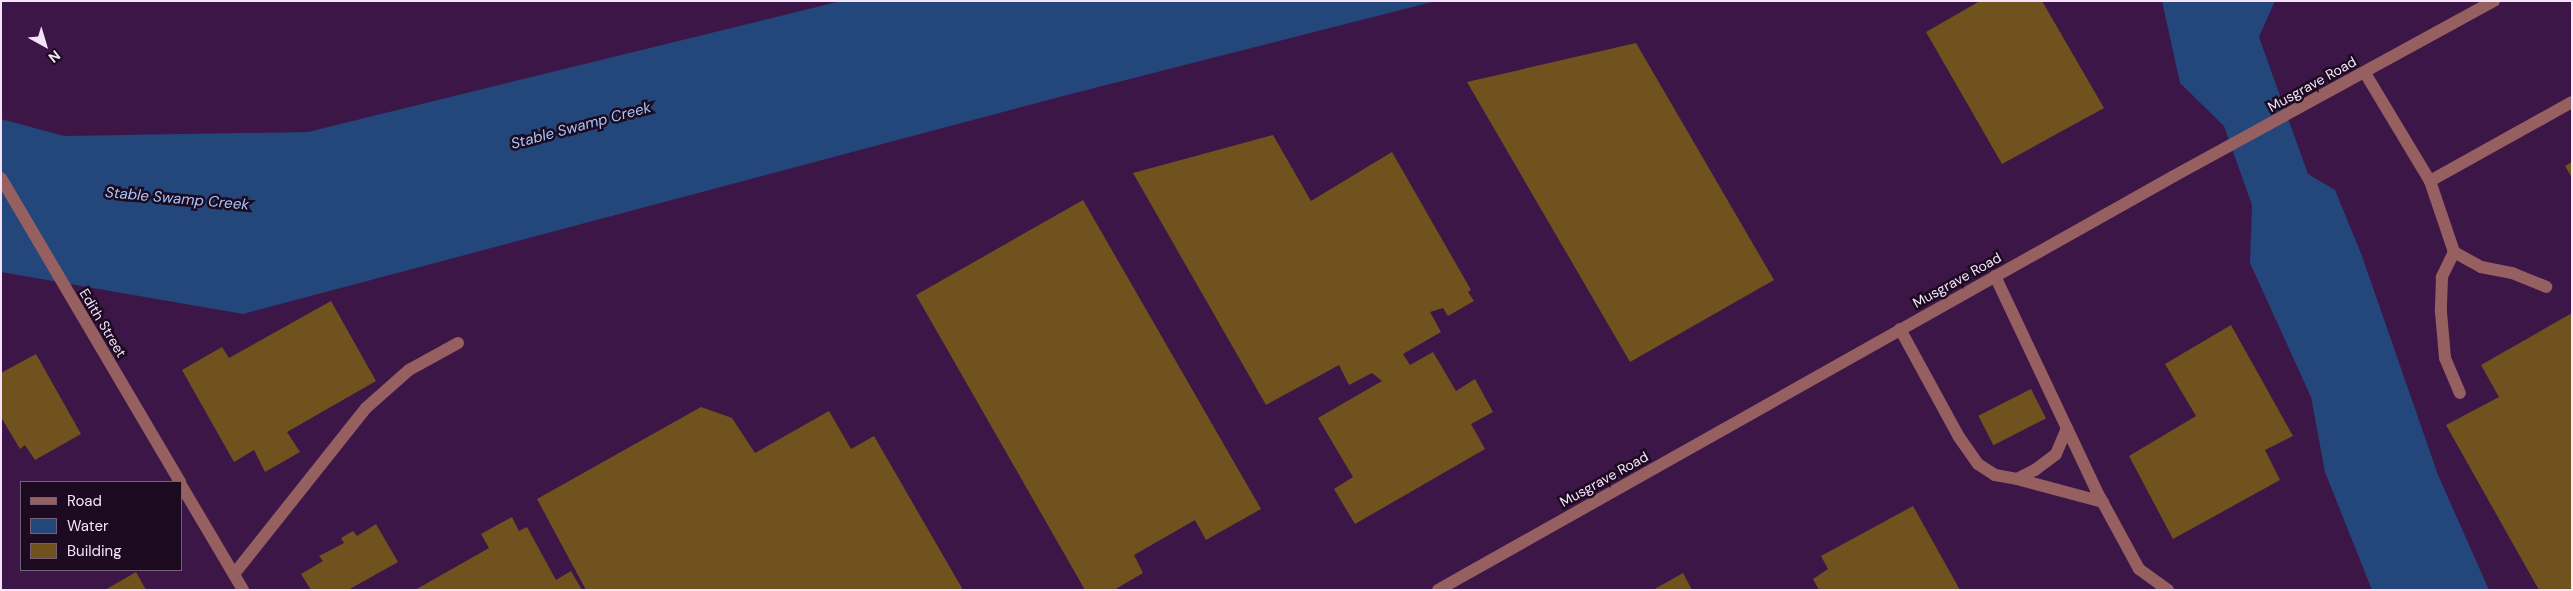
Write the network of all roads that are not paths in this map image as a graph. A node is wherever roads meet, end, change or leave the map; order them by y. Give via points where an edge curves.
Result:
1 (2494, 1) edge
2 (2365, 73) junction
3 (2572, 102) edge
4 (1, 178) edge
5 (2430, 181) junction
6 (2454, 252) junction
7 (1995, 276) junction
8 (2546, 287) dead end
9 (1900, 329) junction
10 (458, 343) dead end
11 (2460, 393) dead end
12 (2067, 428) junction
13 (2017, 479) junction
14 (178, 481) edge
15 (182, 487) edge
16 (2103, 502) junction
17 (234, 574) junction
18 (243, 590) edge
19 (1438, 590) edge
20 (2168, 590) edge

1 - 2 street, Musgrave Road
2 - 5 street
2 - 7 street, Musgrave Road
3 - 5 street
4 - 14 street, Edith Street
5 - 6 street
6 - 8 street via 2481,267 2512,273
6 - 11 street via 2442,277 2441,312 2445,358
7 - 9 street, Musgrave Road
7 - 12 street
9 - 13 street via 1959,437 1978,464 1995,475
9 - 19 street, Musgrave Road
10 - 17 street via 409,370 366,408
12 - 13 street via 2056,454
12 - 16 street
13 - 16 street
15 - 17 street, Edith Street
16 - 20 street via 2139,569
17 - 18 street, Edith Street

